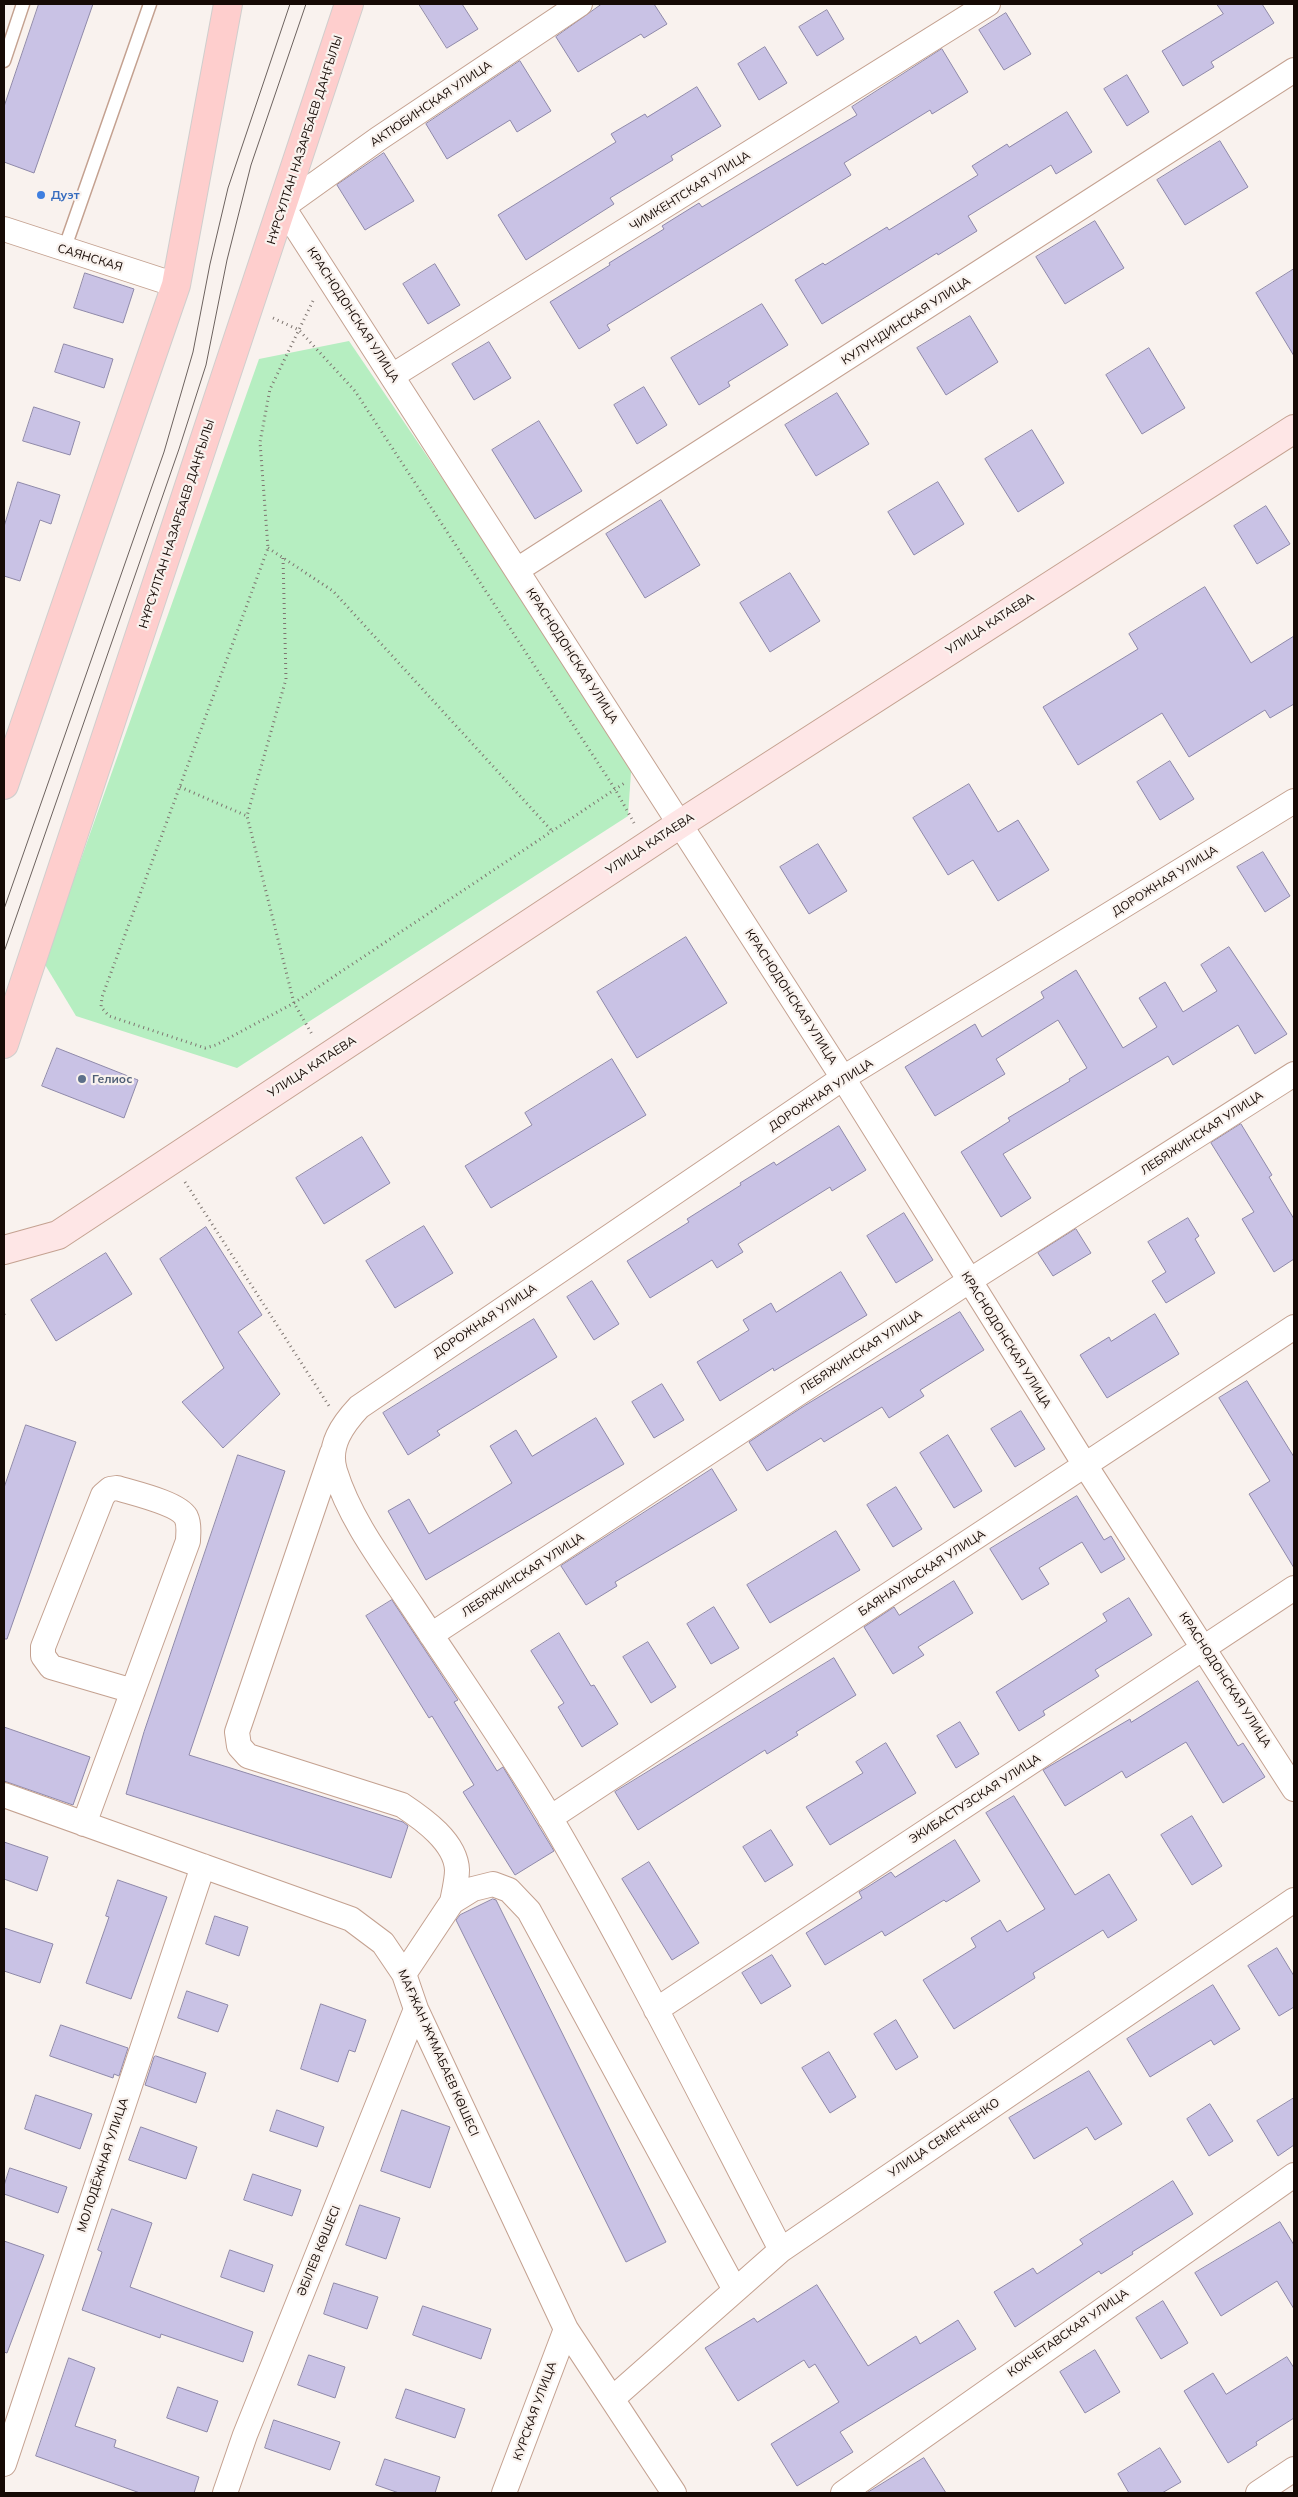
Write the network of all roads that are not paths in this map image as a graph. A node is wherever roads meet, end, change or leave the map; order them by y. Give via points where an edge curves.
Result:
1 (23, 4) edge
2 (150, 4) edge
3 (228, 4) edge
4 (349, 4) edge
5 (580, 4) edge
6 (988, 4) edge
7 (4, 61) edge
8 (1294, 70) edge
9 (283, 207) junction
10 (4, 229) edge
11 (64, 250) junction
12 (176, 285) junction
13 (392, 376) junction
14 (1294, 429) edge
15 (516, 570) junction
16 (4, 785) edge
17 (1294, 801) edge
18 (680, 824) junction
19 (4, 1044) edge
20 (1294, 1074) edge
21 (844, 1078) junction
22 (4, 1250) edge
23 (969, 1281) junction
24 (1294, 1327) edge
25 (338, 1436) junction
26 (1085, 1465) junction
27 (1294, 1588) edge
28 (431, 1635) junction
29 (1205, 1648) junction
30 (133, 1691) junction
31 (1294, 1789) edge
32 (4, 1795) edge
33 (550, 1818) junction
34 (84, 1824) junction
35 (203, 1866) junction
36 (1294, 1900) edge
37 (452, 1902) junction
38 (404, 1974) junction
39 (416, 2009) junction
40 (656, 2010) junction
41 (1294, 2175) edge
42 (781, 2250) junction
43 (735, 2290) junction
44 (566, 2328) junction
45 (612, 2399) junction
46 (4, 2464) edge
47 (1294, 2469) edge
48 (225, 2493) edge
49 (504, 2493) edge
50 (674, 2493) edge
51 (842, 2493) edge
52 (1258, 2493) edge

1 - 7 lane
2 - 11 lane
3 - 12 main road
4 - 9 main road, НҰРСҰЛТАН НАЗАРБАЕВ ДАҢҒЫЛЫ
5 - 9 street, АКТЮБИНСКАЯ УЛИЦА via 378,139
6 - 13 street, ЧИМКЕНТСКАЯ УЛИЦА
8 - 15 street, КУЛУНДИНСКАЯ УЛИЦА
9 - 13 street, КРАСНОДОНСКАЯ УЛИЦА
9 - 19 main road, НҰРСҰЛТАН НАЗАРБАЕВ ДАҢҒЫЛЫ
10 - 11 street, САЯНСКАЯ
11 - 12 street, САЯНСКАЯ
12 - 16 main road
13 - 15 street, КРАСНОДОНСКАЯ УЛИЦА
14 - 18 street, УЛИЦА КАТАЕВА
15 - 18 street, КРАСНОДОНСКАЯ УЛИЦА
17 - 21 street, ДОРОЖНАЯ УЛИЦА
18 - 21 street, КРАСНОДОНСКАЯ УЛИЦА
18 - 22 street, УЛИЦА КАТАЕВА via 58,1235
20 - 23 street, ЛЕБЯЖИНСКАЯ УЛИЦА
21 - 23 street, КРАСНОДОНСКАЯ УЛИЦА
21 - 25 street, ДОРОЖНАЯ УЛИЦА via 360,1407
23 - 26 street, КРАСНОДОНСКАЯ УЛИЦА
23 - 28 street, ЛЕБЯЖИНСКАЯ УЛИЦА
24 - 26 street, БАЯНАУЛЬСКАЯ УЛИЦА
25 - 28 street via 333,1468 344,1498
25 - 37 street via 237,1732 239,1746 248,1756 402,1805 423,1820 448,1847 457,1869
26 - 29 street, КРАСНОДОНСКАЯ УЛИЦА
26 - 33 street, БАЯНАУЛЬСКАЯ УЛИЦА
27 - 29 street, ЭКИБАСТУЗСКАЯ УЛИЦА
28 - 33 street
29 - 31 street, КРАСНОДОНСКАЯ УЛИЦА
29 - 40 street, ЭКИБАСТУЗСКАЯ УЛИЦА
30 - 30 street via 188,1541 189,1527 178,1509 117,1488 103,1495 43,1647 43,1656 51,1667
30 - 34 street
32 - 34 street, МАҒЖАН ЖҰМАБАЕВ КӨШЕСІ
33 - 40 street
34 - 35 street, МАҒЖАН ЖҰМАБАЕВ КӨШЕСІ
35 - 38 street, МАҒЖАН ЖҰМАБАЕВ КӨШЕСІ via 351,1919 383,1943
35 - 46 street, МОЛОДЁЖНАЯ УЛИЦА
36 - 42 street, УЛИЦА СЕМЕНЧЕНКО
37 - 38 street
37 - 43 street via 473,1889 492,1884 509,1890 529,1912
38 - 39 street, МАҒЖАН ЖҰМАБАЕВ КӨШЕСІ
39 - 44 street, МАҒЖАН ЖҰМАБАЕВ КӨШЕСІ
39 - 48 street, ӘБІЛЕВ КӨШЕСІ via 249,2425
40 - 42 street
41 - 51 street, КОКЧЕТАВСКАЯ УЛИЦА
42 - 43 street, УЛИЦА СЕМЕНЧЕНКО
43 - 45 street, УЛИЦА СЕМЕНЧЕНКО
44 - 45 street, МАҒЖАН ЖҰМАБАЕВ КӨШЕСІ
44 - 49 street, КУРСКАЯ УЛИЦА
45 - 50 street, МАҒЖАН ЖҰМАБАЕВ КӨШЕСІ
47 - 52 street

